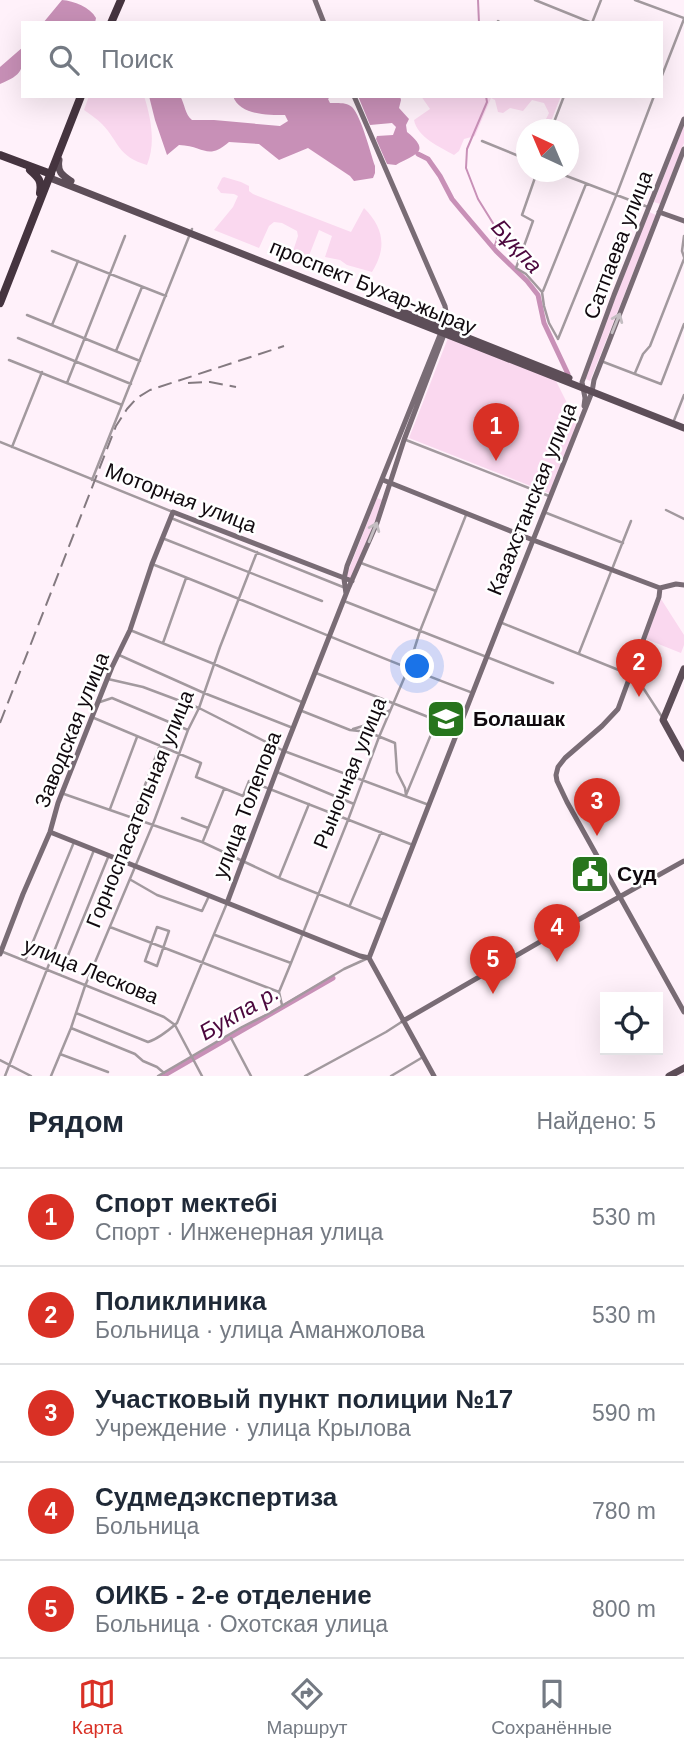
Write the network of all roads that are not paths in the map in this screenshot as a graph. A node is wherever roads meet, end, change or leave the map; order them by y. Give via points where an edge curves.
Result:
1 (121, 0) edge
2 (315, 0) edge
3 (535, 0) edge
4 (601, 0) edge
5 (635, 0) edge
6 (684, 19) edge
7 (112, 21) edge
8 (323, 21) edge
9 (587, 21) edge
10 (593, 21) edge
11 (663, 73) edge
12 (80, 98) edge
13 (355, 98) edge
14 (563, 98) edge
15 (653, 98) edge
16 (555, 119) edge
17 (684, 120) edge
18 (482, 141) dead end
19 (62, 144) junction
20 (684, 149) edge
21 (516, 155) edge
22 (0, 157) edge
23 (682, 161) edge
24 (30, 168) junction
25 (50, 176) junction
26 (579, 181) edge
27 (534, 182) edge
28 (69, 183) junction
29 (586, 184) junction
30 (616, 196) junction
31 (39, 203) junction
32 (649, 208) junction
33 (659, 212) junction
34 (684, 221) edge
35 (191, 231) junction
36 (125, 236) dead end
37 (684, 236) edge
38 (52, 251) dead end
39 (684, 258) edge
40 (78, 261) junction
41 (110, 274) junction
42 (142, 287) junction
43 (542, 292) junction
44 (166, 296) junction
45 (0, 303) edge
46 (27, 315) dead end
47 (684, 324) edge
48 (52, 325) junction
49 (444, 331) junction
50 (18, 338) dead end
51 (85, 338) junction
52 (116, 351) junction
53 (9, 359) dead end
54 (139, 361) junction
55 (601, 361) junction
56 (76, 362) junction
57 (42, 372) junction
58 (635, 373) junction
59 (67, 383) junction
60 (131, 384) junction
61 (582, 385) junction
62 (592, 389) junction
63 (684, 395) edge
64 (122, 405) junction
65 (584, 413) junction
66 (674, 421) junction
67 (684, 425) edge
68 (402, 439) junction
69 (0, 442) edge
70 (12, 447) junction
71 (92, 480) junction
72 (383, 480) junction
73 (390, 483) junction
74 (551, 497) junction
75 (666, 510) dead end
76 (544, 512) junction
77 (467, 513) junction
78 (172, 515) junction
79 (684, 519) edge
80 (631, 521) dead end
81 (162, 538) junction
82 (533, 540) junction
83 (622, 543) junction
84 (257, 552) junction
85 (360, 563) junction
86 (152, 564) junction
87 (612, 569) junction
88 (249, 571) junction
89 (186, 578) junction
90 (344, 579) junction
91 (352, 581) junction
92 (684, 586) edge
93 (660, 588) junction
94 (437, 592) junction
95 (345, 593) junction
96 (239, 598) junction
97 (322, 601) dead end
98 (500, 623) junction
99 (130, 630) junction
100 (420, 631) junction
101 (330, 636) junction
102 (163, 643) junction
103 (579, 653) junction
104 (119, 655) junction
105 (487, 657) junction
106 (214, 664) junction
107 (684, 668) edge
108 (408, 669) junction
109 (316, 673) junction
110 (632, 674) junction
111 (108, 679) junction
112 (553, 684) dead end
113 (204, 692) junction
114 (473, 693) junction
115 (98, 702) junction
116 (395, 703) junction
117 (302, 706) junction
118 (199, 708) junction
119 (392, 709) junction
120 (92, 717) junction
121 (437, 720) junction
122 (663, 720) junction
123 (293, 728) junction
124 (459, 729) junction
125 (188, 730) junction
126 (350, 730) junction
127 (138, 736) junction
128 (379, 737) junction
129 (160, 745) junction
130 (284, 751) junction
131 (179, 753) junction
132 (684, 758) edge
133 (277, 772) junction
134 (363, 780) junction
135 (223, 789) junction
136 (270, 789) junction
137 (62, 793) junction
138 (406, 796) junction
139 (309, 804) junction
140 (354, 804) junction
141 (429, 804) junction
142 (110, 809) junction
143 (133, 818) junction
144 (182, 818) dead end
145 (348, 820) junction
146 (153, 824) junction
147 (208, 828) junction
148 (50, 832) junction
149 (380, 832) junction
150 (74, 842) junction
151 (202, 842) junction
152 (413, 845) junction
153 (94, 850) junction
154 (109, 855) junction
155 (684, 861) edge
156 (243, 862) junction
157 (136, 866) junction
158 (279, 878) junction
159 (130, 880) junction
160 (318, 894) junction
161 (209, 896) junction
162 (619, 897) junction
163 (227, 903) junction
164 (350, 905) junction
165 (383, 920) junction
166 (110, 927) junction
167 (303, 933) junction
168 (214, 934) junction
169 (151, 943) junction
170 (163, 948) junction
171 (0, 952) edge
172 (369, 958) junction
173 (24, 961) junction
174 (203, 963) junction
175 (290, 963) junction
176 (46, 970) junction
177 (60, 975) junction
178 (85, 986) junction
179 (279, 992) junction
180 (282, 1005) junction
181 (76, 1013) junction
182 (684, 1013) edge
183 (403, 1021) junction
184 (175, 1025) junction
185 (71, 1028) junction
186 (231, 1038) dead end
187 (60, 1054) junction
188 (424, 1057) junction
189 (191, 1058) junction
190 (0, 1060) edge
191 (9, 1065) junction
192 (684, 1068) edge
193 (315, 1071) junction
194 (108, 1072) dead end
195 (164, 1073) junction
196 (5, 1076) edge
197 (31, 1076) edge
198 (51, 1076) edge
199 (159, 1076) edge
200 (202, 1076) edge
201 (251, 1076) edge
202 (305, 1076) edge
203 (318, 1076) edge
204 (391, 1076) edge
205 (434, 1076) edge
206 (669, 1076) edge

1 - 7 highway
2 - 8 street
3 - 9 street
4 - 10 street
5 - 6 street
6 - 11 street
12 - 19 highway
13 - 49 street via 445,306 449,320
14 - 16 street
15 - 30 street
17 - 32 street, Сатпаева улица
18 - 21 street
19 - 24 highway via 48,163
19 - 25 highway
19 - 28 main road via 57,167
20 - 23 street, Сатпаева улица
22 - 24 highway
23 - 33 street, Сатпаева улица
24 - 25 highway
24 - 31 highway via 42,184
25 - 28 main road, проспект Бухар-жырау
25 - 31 highway
26 - 29 street
27 - 43 street via 522,215 533,221 516,268
28 - 31 main road via 50,187
28 - 35 main road, проспект Бухар-жырау
29 - 30 street
29 - 43 street
30 - 32 street
30 - 43 street via 558,338 548,323
31 - 45 highway
32 - 33 street
32 - 61 street, Сатпаева улица
33 - 34 street
55 -> 33 street, Сатпаева улица
35 - 44 street
35 - 49 main road, проспект Бухар-жырау
36 - 41 street
37 - 39 street
38 - 40 street
39 - 58 street
40 - 41 street
40 - 48 street
41 - 42 street
41 - 51 street
42 - 44 street
42 - 52 street
44 - 54 street
46 - 48 street
47 - 58 street via 661,384
48 - 51 street
49 - 61 main road, проспект Бухар-жырау
49 - 68 street, улица Толепова
50 - 56 street
51 - 52 street
51 - 56 street
52 - 54 street
53 - 57 street
54 - 60 street
55 - 58 street
55 - 62 street, Сатпаева улица
56 - 59 street
56 - 60 street
57 - 59 street
57 - 70 street
59 - 64 street
60 - 64 street
61 - 62 main road, проспект Бухар-жырау
61 - 65 street
62 - 65 street, Казахстанская улица
62 - 66 main road, проспект Бухар-жырау
63 - 66 street
64 - 71 street
65 - 74 street, Казахстанская улица
66 - 67 main road, проспект Бухар-жырау
68 - 72 street, улица Толепова
68 - 73 street, улица Толепова
68 - 74 street
69 - 70 street, Моторная улица
70 - 71 street, Моторная улица
71 - 78 street, Моторная улица
72 - 73 street
72 - 90 street, улица Толепова
73 - 77 street
85 -> 73 street, улица Толепова
74 - 76 street, Казахстанская улица
75 - 79 street
76 - 82 street, Казахстанская улица
76 - 83 street
77 - 82 street
77 - 94 street, Рыночная улица
78 - 81 street, Заводская улица
78 - 84 street, Моторная улица
78 - 90 street, Моторная улица
80 - 83 street
81 - 86 street, Заводская улица
81 - 88 street
82 - 87 street
82 - 98 street, Казахстанская улица
83 - 87 street
84 - 88 street, Горноспасательная улица
84 - 95 street, Моторная улица
85 - 91 street, улица Толепова
85 - 94 street
86 - 89 street
86 - 99 street, Заводская улица
87 - 93 street
87 - 103 street
88 - 96 street, Горноспасательная улица
88 - 97 street
89 - 96 street
89 - 102 street
90 - 91 street, Моторная улица
90 - 95 street, улица Толепова
91 - 95 street, улица Толепова
92 - 93 street
93 - 110 street
94 - 100 street, Рыночная улица
95 - 100 street, Моторная улица
95 - 101 street, улица Толепова
96 - 101 street
96 - 106 street, Горноспасательная улица
98 - 103 street, Казахстанская улица
98 - 105 street, Казахстанская улица
99 - 102 street
99 - 104 street, Заводская улица
100 - 105 street, Моторная улица
100 - 108 street, Рыночная улица
101 - 108 street
101 - 109 street, улица Толепова
102 - 106 street
103 - 110 street, Казахстанская улица
104 - 111 street, Заводская улица
104 - 113 street
105 - 112 street, Моторная улица
105 - 114 street, Казахстанская улица
106 - 113 street, Горноспасательная улица
106 - 117 street
107 - 122 main road
108 - 114 street
108 - 116 street, Рыночная улица
109 - 116 street
109 - 117 street, улица Толепова
110 - 122 street
110 - 162 street via 614,714 556,772 562,792
111 - 115 street, Заводская улица
111 - 118 street
113 - 118 street, Горноспасательная улица
113 - 123 street
114 - 124 street, Казахстанская улица
115 - 120 street, Заводская улица
115 - 125 street via 111,698
116 - 119 street, Рыночная улица
116 - 121 street
117 - 123 street, улица Толепова
117 - 126 street
118 - 125 street, Горноспасательная улица
118 - 130 street
119 - 126 street
119 - 128 street, Рыночная улица
120 - 127 street
120 - 137 street, Заводская улица
121 - 124 street
121 - 138 street
122 - 132 main road
123 - 130 street, улица Толепова
124 - 141 street, Казахстанская улица
125 - 131 street, Горноспасательная улица
126 - 128 street
127 - 129 street
127 - 142 street
128 - 134 street, Рыночная улица
128 - 138 street via 395,743 397,772
129 - 131 street
129 - 143 street, Горноспасательная улица
130 - 133 street, улица Толепова
130 - 134 street
131 - 135 street via 201,763 196,778
131 - 146 street, Горноспасательная улица
133 - 136 street, улица Толепова
133 - 140 street
134 - 138 street
134 - 140 street, Рыночная улица
135 - 136 street via 243,796 249,781
135 - 147 street
136 - 139 street
136 - 156 street, улица Толепова
137 - 142 street
137 - 148 street, Заводская улица
138 - 141 street
139 - 145 street
139 - 158 street
140 - 145 street, Рыночная улица
141 - 152 street, Казахстанская улица
142 - 143 street
143 - 146 street
144 - 147 street
145 - 149 street
145 - 160 street, Рыночная улица
146 - 151 street
146 - 157 street, Горноспасательная улица
147 - 151 street
148 - 150 street
148 - 171 street, Заводская улица
149 - 152 street
149 - 164 street
150 - 153 street
150 - 173 street
151 - 156 street
152 - 165 street, Казахстанская улица
153 - 154 street
153 - 176 street
154 - 157 street
154 - 177 street, Горноспасательная улица
155 - 162 street
156 - 158 street
156 - 163 street, улица Толепова
157 - 159 street, Горноспасательная улица
157 - 161 street
158 - 160 street
159 - 161 street via 202,911
159 - 166 street, Горноспасательная улица
160 - 164 street
160 - 167 street, Рыночная улица
161 - 163 street
162 - 182 street
162 - 183 street
163 - 167 street
163 - 168 street, улица Толепова
164 - 165 street
165 - 172 street, Казахстанская улица
166 - 169 street
166 - 178 street, Горноспасательная улица
167 - 172 street
167 - 175 street, Рыночная улица
168 - 174 street, улица Толепова
168 - 175 street
169 - 170 street
169 - 170 street via 157,927 169,931
169 - 170 street via 145,961 157,966
170 - 174 street
171 - 173 street, улица Лескова
172 - 180 street
172 - 183 street
173 - 176 street, улица Лескова
174 - 179 street
174 - 184 street, улица Толепова
175 - 179 street, Рыночная улица
176 - 177 street, улица Лескова
176 - 191 street
177 - 178 street, улица Лескова
178 - 181 street, Горноспасательная улица
178 - 184 street, улица Лескова
179 - 180 street
180 - 189 street
181 - 184 street via 148,1042
181 - 185 street, Горноспасательная улица
183 - 188 street
183 - 193 street
184 - 189 street, улица Лескова
185 - 187 street, Горноспасательная улица
185 - 195 street via 135,1054
186 - 201 street
187 - 194 street
187 - 198 street, Горноспасательная улица
188 - 204 street
188 - 205 street
189 - 195 street
189 - 200 street, улица Лескова
190 - 191 street
191 - 196 street
191 - 197 street
192 - 206 main road
193 - 202 street
193 - 203 street
195 - 199 street

